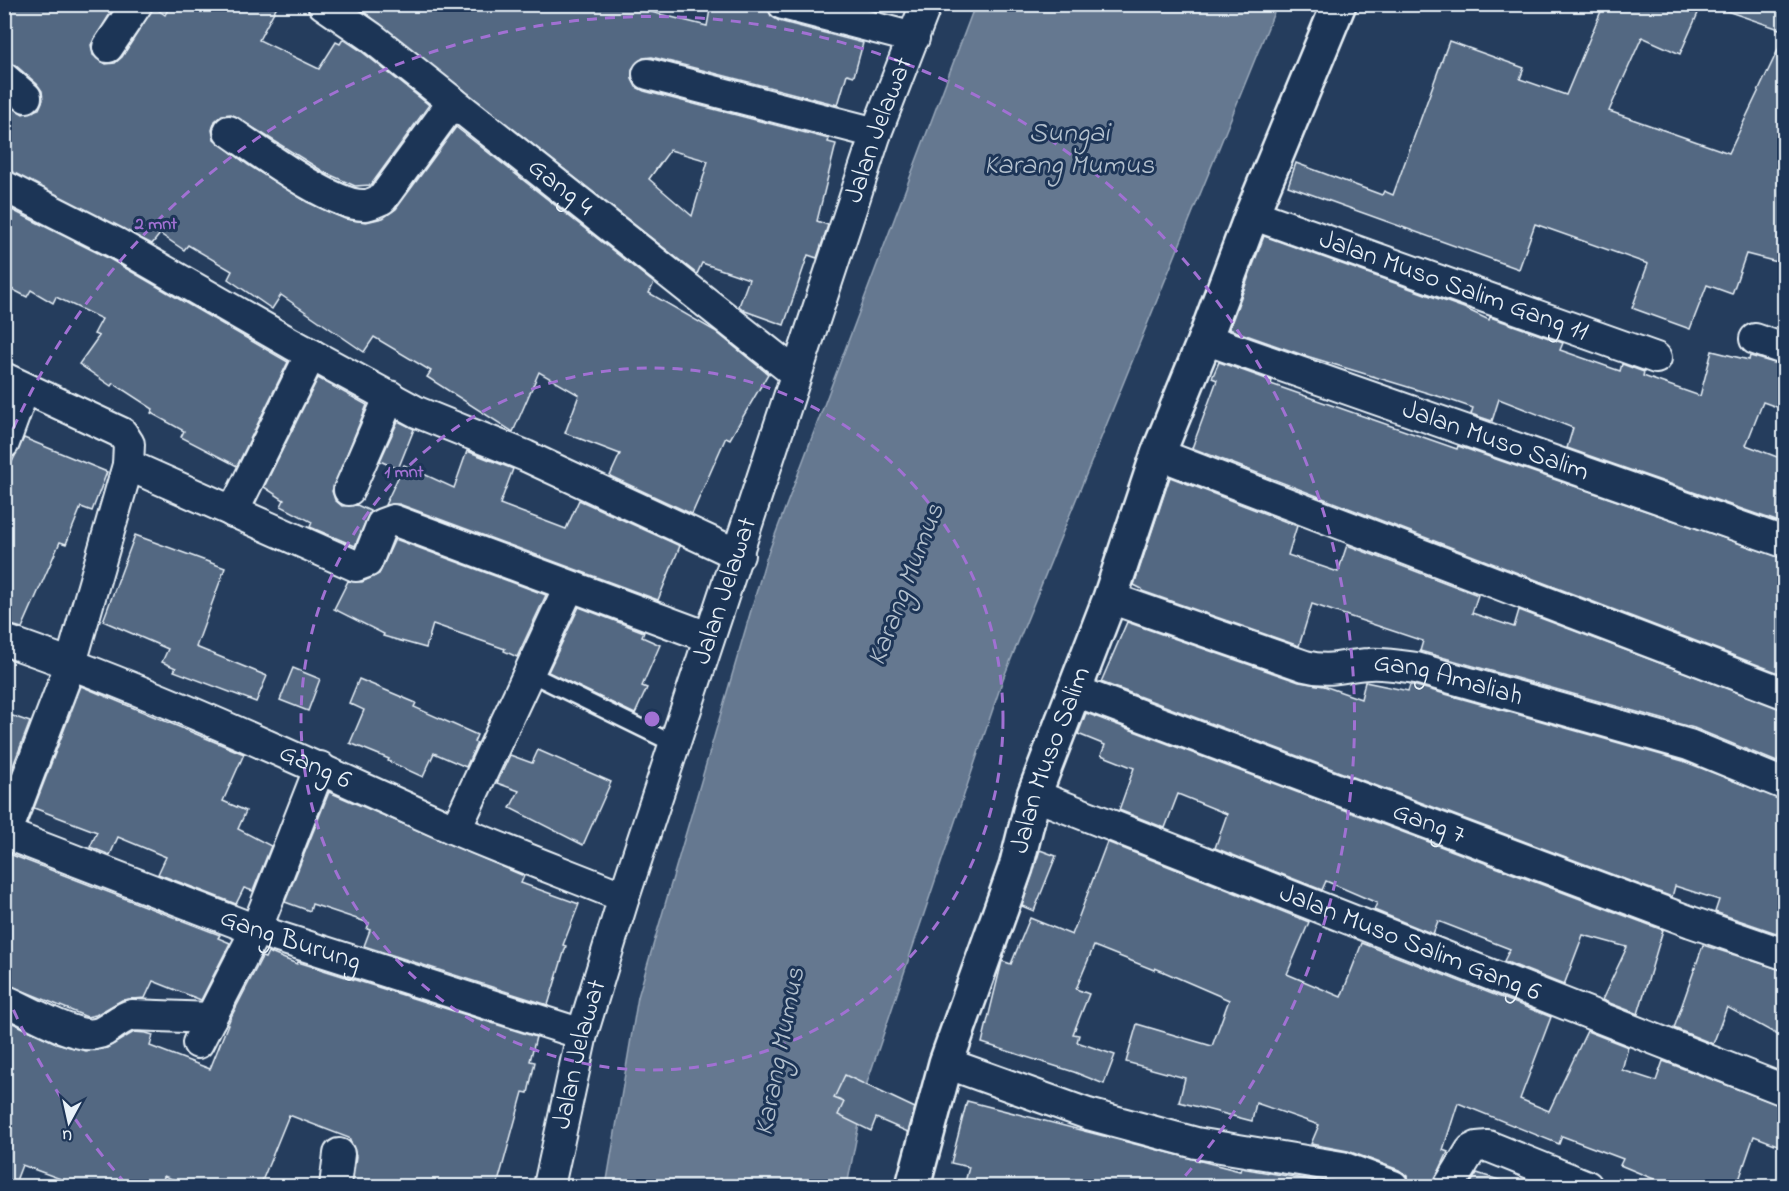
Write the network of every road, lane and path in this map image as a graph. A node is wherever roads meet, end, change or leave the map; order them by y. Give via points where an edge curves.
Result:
1 (137, 4) edge
2 (322, 4) edge
3 (783, 4) edge
4 (926, 4) edge
5 (1339, 4) edge
6 (354, 13) edge
7 (914, 38) junction
8 (108, 47) dead end
9 (648, 74) dead end
10 (453, 102) junction
11 (229, 131) dead end
12 (876, 133) junction
13 (4, 186) edge
14 (1252, 214) junction
15 (1205, 339) junction
16 (1755, 339) dead end
17 (1785, 349) edge
18 (311, 354) junction
19 (1656, 358) dead end
20 (795, 373) junction
21 (14, 383) edge
22 (390, 396) junction
23 (4, 443) edge
24 (1158, 454) junction
25 (128, 465) junction
26 (349, 490) dead end
27 (233, 512) junction
28 (1785, 542) edge
29 (739, 555) junction
30 (568, 587) junction
31 (1110, 598) junction
32 (708, 637) junction
33 (4, 640) edge
34 (71, 663) junction
35 (529, 673) junction
36 (1073, 690) junction
37 (1785, 693) edge
38 (674, 744) junction
39 (320, 767) junction
40 (1785, 784) edge
41 (1034, 795) junction
42 (456, 830) junction
43 (5, 834) edge
44 (624, 897) junction
45 (256, 930) junction
46 (1785, 954) edge
47 (4, 1000) edge
48 (582, 1034) junction
49 (946, 1063) junction
50 (1785, 1090) edge
51 (339, 1154) dead end
52 (334, 1186) edge
53 (549, 1186) edge
54 (913, 1186) edge
55 (1393, 1186) edge
56 (1449, 1186) edge
57 (1587, 1186) edge

1 - 8 street
2 - 6 street, Gang 4
3 - 7 street
4 - 7 street, Jalan Jelawat
5 - 14 street, Jalan Muso Salim
6 - 10 street, Gang 4
7 - 12 street, Jalan Jelawat
9 - 12 street
10 - 11 street via 382,199 366,205 346,202 297,176
10 - 20 street, Gang 4
12 - 20 street, Jalan Jelawat
13 - 18 street via 116,243
14 - 15 street, Jalan Muso Salim
14 - 19 street, Jalan Muso Salim Gang 11
15 - 24 street, Jalan Muso Salim
15 - 28 street, Jalan Muso Salim
16 - 17 street
18 - 22 street
18 - 27 street
20 - 29 street, Jalan Jelawat
21 - 23 street
21 - 25 street via 122,433 129,444
22 - 26 street
22 - 29 street via 417,412 526,456
24 - 31 street, Jalan Muso Salim
24 - 37 street
25 - 27 street
25 - 34 street
27 - 30 street via 356,566 367,562 382,524 393,520
29 - 32 street, Jalan Jelawat
30 - 32 street
30 - 35 street
31 - 36 street, Jalan Muso Salim
31 - 40 street, Gang Amaliah via 1305,666 1334,670 1389,664 1416,668 1689,745
32 - 38 street, Jalan Jelawat
33 - 34 street, Gang 6
34 - 39 street, Gang 6
34 - 43 street
35 - 38 lane
35 - 42 street
36 - 41 street, Jalan Muso Salim
36 - 46 street, Gang 7
38 - 44 street, Jalan Jelawat
39 - 42 street, Gang 6
39 - 45 street
41 - 49 street, Jalan Muso Salim via 1016,867
41 - 50 street, Jalan Muso Salim Gang 6
42 - 44 street, Gang 6
43 - 45 street, Gang Burung
44 - 48 street, Jalan Jelawat
45 - 47 street via 205,1031 132,1015 100,1033 80,1034
45 - 48 street, Gang Burung
48 - 53 street, Jalan Jelawat
49 - 54 street, Jalan Muso Salim
49 - 55 street via 1089,1114 1196,1143 1342,1167
51 - 52 street
56 - 57 street via 1466,1155 1477,1147 1493,1147

